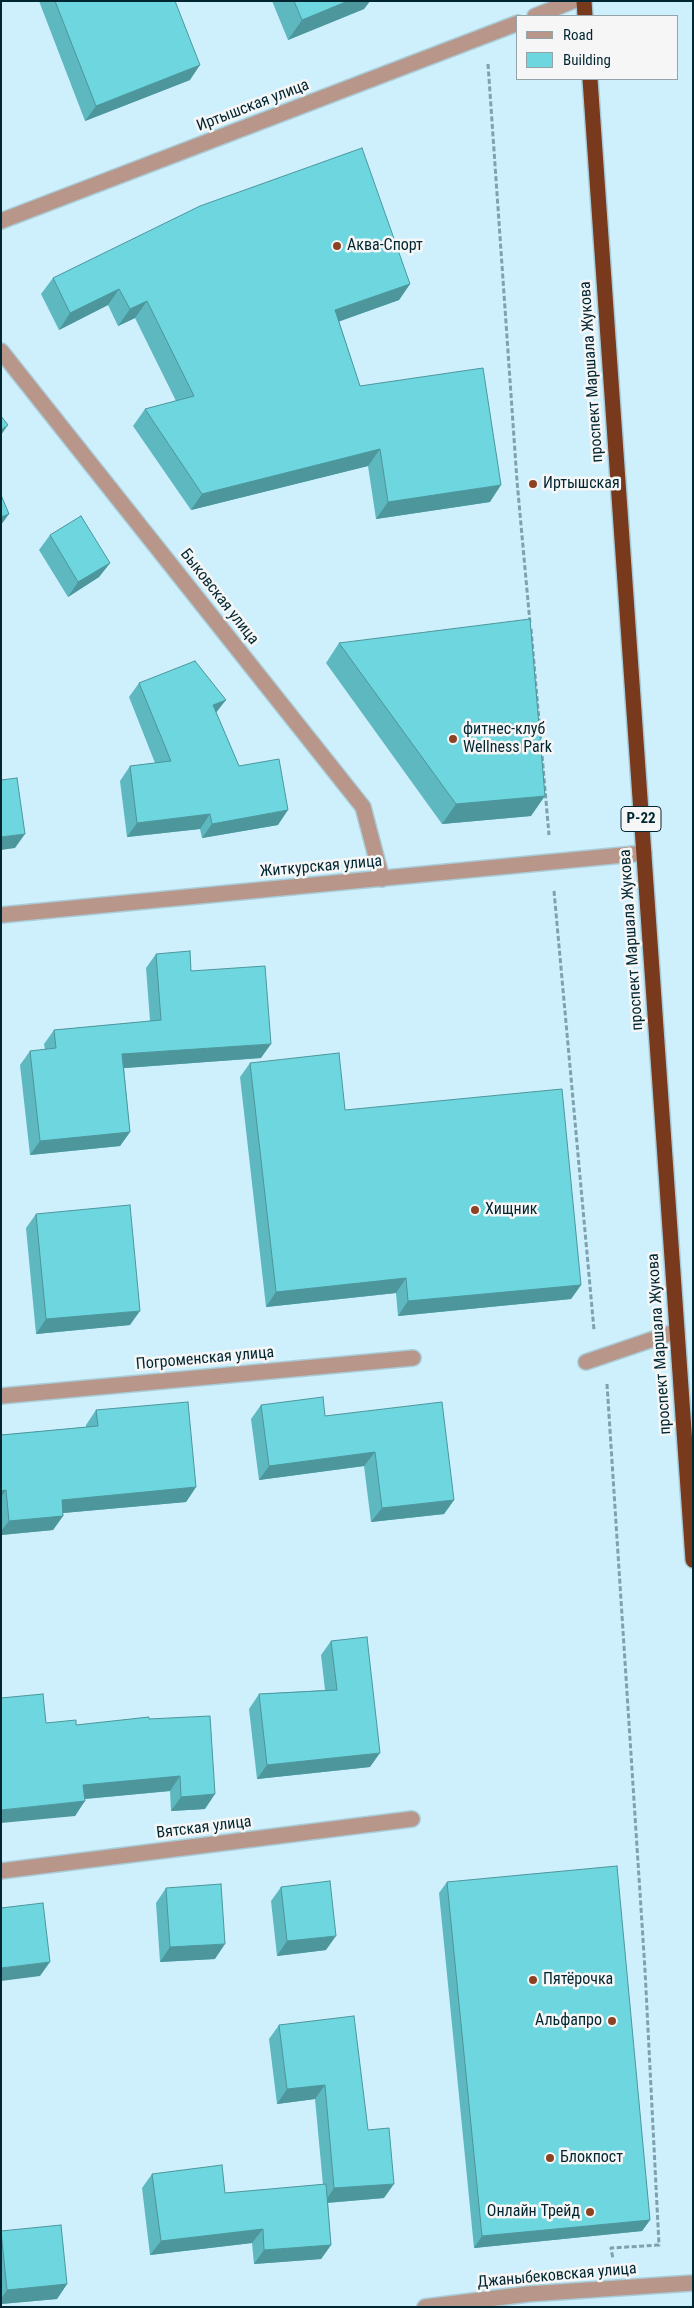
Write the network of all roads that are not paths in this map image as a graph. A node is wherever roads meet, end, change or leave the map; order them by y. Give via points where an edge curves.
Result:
1 (573, 1) edge
2 (584, 1) edge
3 (538, 15) edge
4 (585, 15) edge
5 (516, 24) edge
6 (590, 80) edge
7 (1, 221) edge
8 (1, 351) edge
9 (644, 853) junction
10 (382, 879) junction
11 (1, 915) edge
12 (677, 1331) junction
13 (413, 1358) dead end
14 (586, 1362) dead end
15 (1, 1396) edge
16 (693, 1560) edge
17 (412, 1819) dead end
18 (1, 1871) edge
19 (693, 2283) edge
20 (425, 2307) edge

1 - 3 street
2 - 4 highway
5 - 7 street, Иртышская улица
6 - 9 highway, проспект Маршала Жукова / Р-22
8 - 10 street, Быковская улица via 363,807
9 - 10 street, Житкурская улица
9 - 12 highway, проспект Маршала Жукова / Р-22
10 - 11 street, Житкурская улица
12 - 14 street
12 - 16 highway, проспект Маршала Жукова / Р-22
13 - 15 street, Погроменская улица
17 - 18 street, Вятская улица
19 - 20 street, Джаныбековская улица via 528,2294

